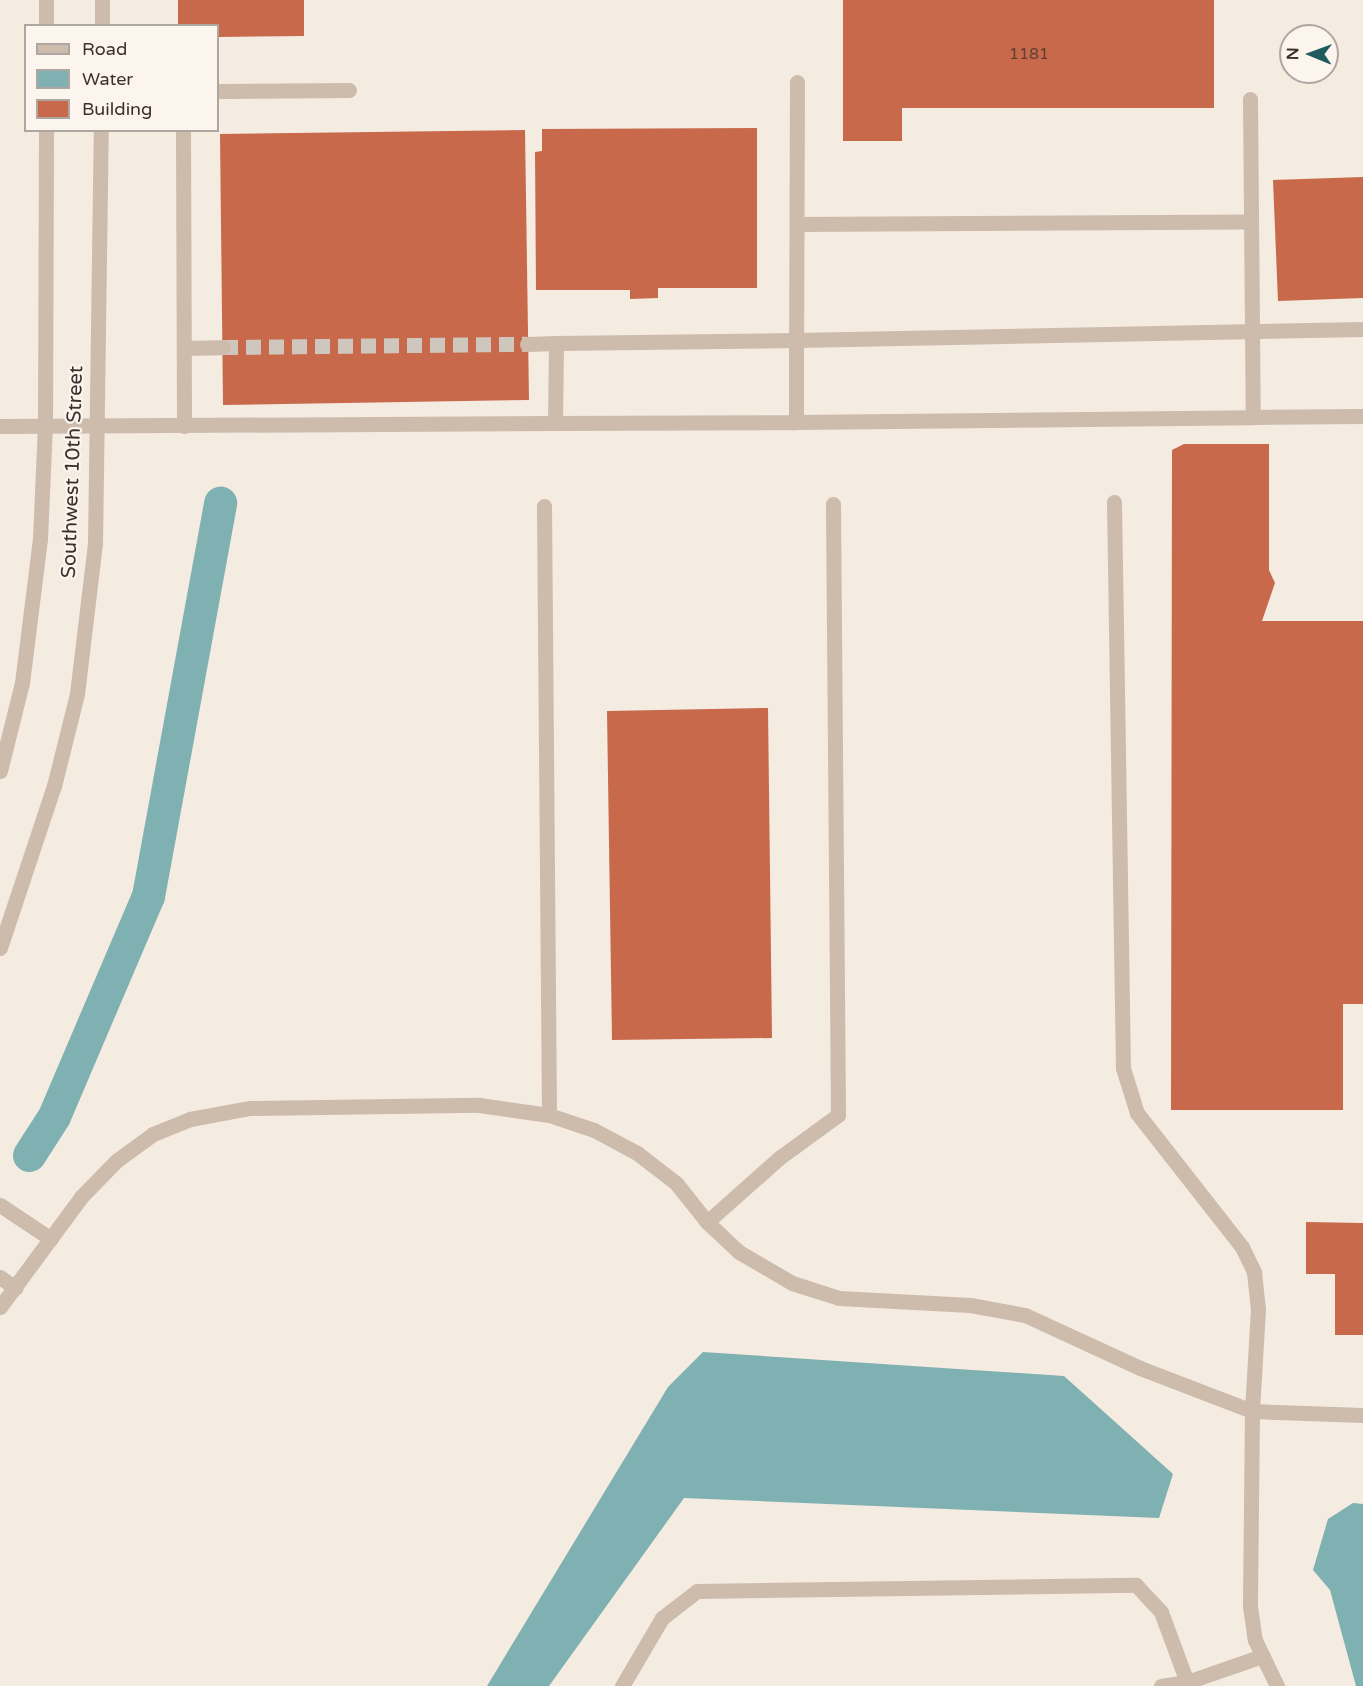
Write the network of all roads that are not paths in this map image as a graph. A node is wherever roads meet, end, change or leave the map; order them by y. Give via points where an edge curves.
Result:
1 (46, 0) edge
2 (102, 0) edge
3 (46, 24) edge
4 (102, 24) edge
5 (798, 82) dead end
6 (349, 90) dead end
7 (219, 91) edge
8 (1250, 99) dead end
9 (46, 132) edge
10 (101, 132) edge
11 (183, 132) edge
12 (1251, 222) junction
13 (796, 224) junction
14 (1363, 329) edge
15 (1254, 331) junction
16 (796, 340) junction
17 (556, 343) junction
18 (528, 344) tunnel mouth
19 (223, 347) tunnel mouth
20 (184, 348) junction
21 (1363, 416) edge
22 (1253, 417) junction
23 (796, 422) junction
24 (555, 423) junction
25 (0, 426) edge
26 (45, 426) junction
27 (98, 426) junction
28 (184, 426) junction
29 (1114, 502) dead end
30 (833, 504) dead end
31 (544, 506) dead end
32 (0, 770) edge
33 (0, 948) edge
34 (549, 1114) junction
35 (0, 1204) edge
36 (707, 1222) junction
37 (51, 1239) junction
38 (0, 1277) edge
39 (15, 1288) junction
40 (0, 1307) edge
41 (1252, 1411) junction
42 (1363, 1415) edge
43 (1262, 1656) junction
44 (1187, 1684) edge
45 (622, 1686) edge
46 (1161, 1686) edge
47 (1276, 1686) edge

1 - 3 street
2 - 4 street
5 - 13 street
6 - 7 street
8 - 12 street
9 - 26 street, Southwest 10th Street
10 - 27 street, Southwest 10th Street
11 - 20 street
12 - 13 street
12 - 15 street
13 - 16 street
14 - 15 street
15 - 16 street
15 - 22 street
16 - 17 street
16 - 23 street
17 - 18 street
17 - 24 street
19 - 20 street
20 - 28 street
21 - 22 street
22 - 23 street
23 - 24 street
24 - 28 street
25 - 26 street
26 - 27 street
26 - 32 street, Southwest 10th Street via 40,539 22,684
27 - 28 street
27 - 33 street, Southwest 10th Street via 95,544 76,694 54,786
29 - 41 street via 1123,1068 1137,1113 1242,1247 1254,1272 1258,1309
30 - 36 street via 838,1115 779,1158
31 - 34 street
34 - 36 street via 638,1153 676,1183
34 - 37 street via 479,1105 250,1108 190,1119 153,1134 116,1161 81,1197
35 - 37 street
36 - 41 street via 739,1252 792,1283 839,1298 970,1305 1025,1315 1140,1368
37 - 39 street
38 - 39 street
39 - 40 street
41 - 42 street
41 - 43 street via 1250,1606 1255,1641
43 - 44 street
43 - 47 street
44 - 45 street via 1161,1612 1136,1585 697,1591 662,1618
44 - 46 street

